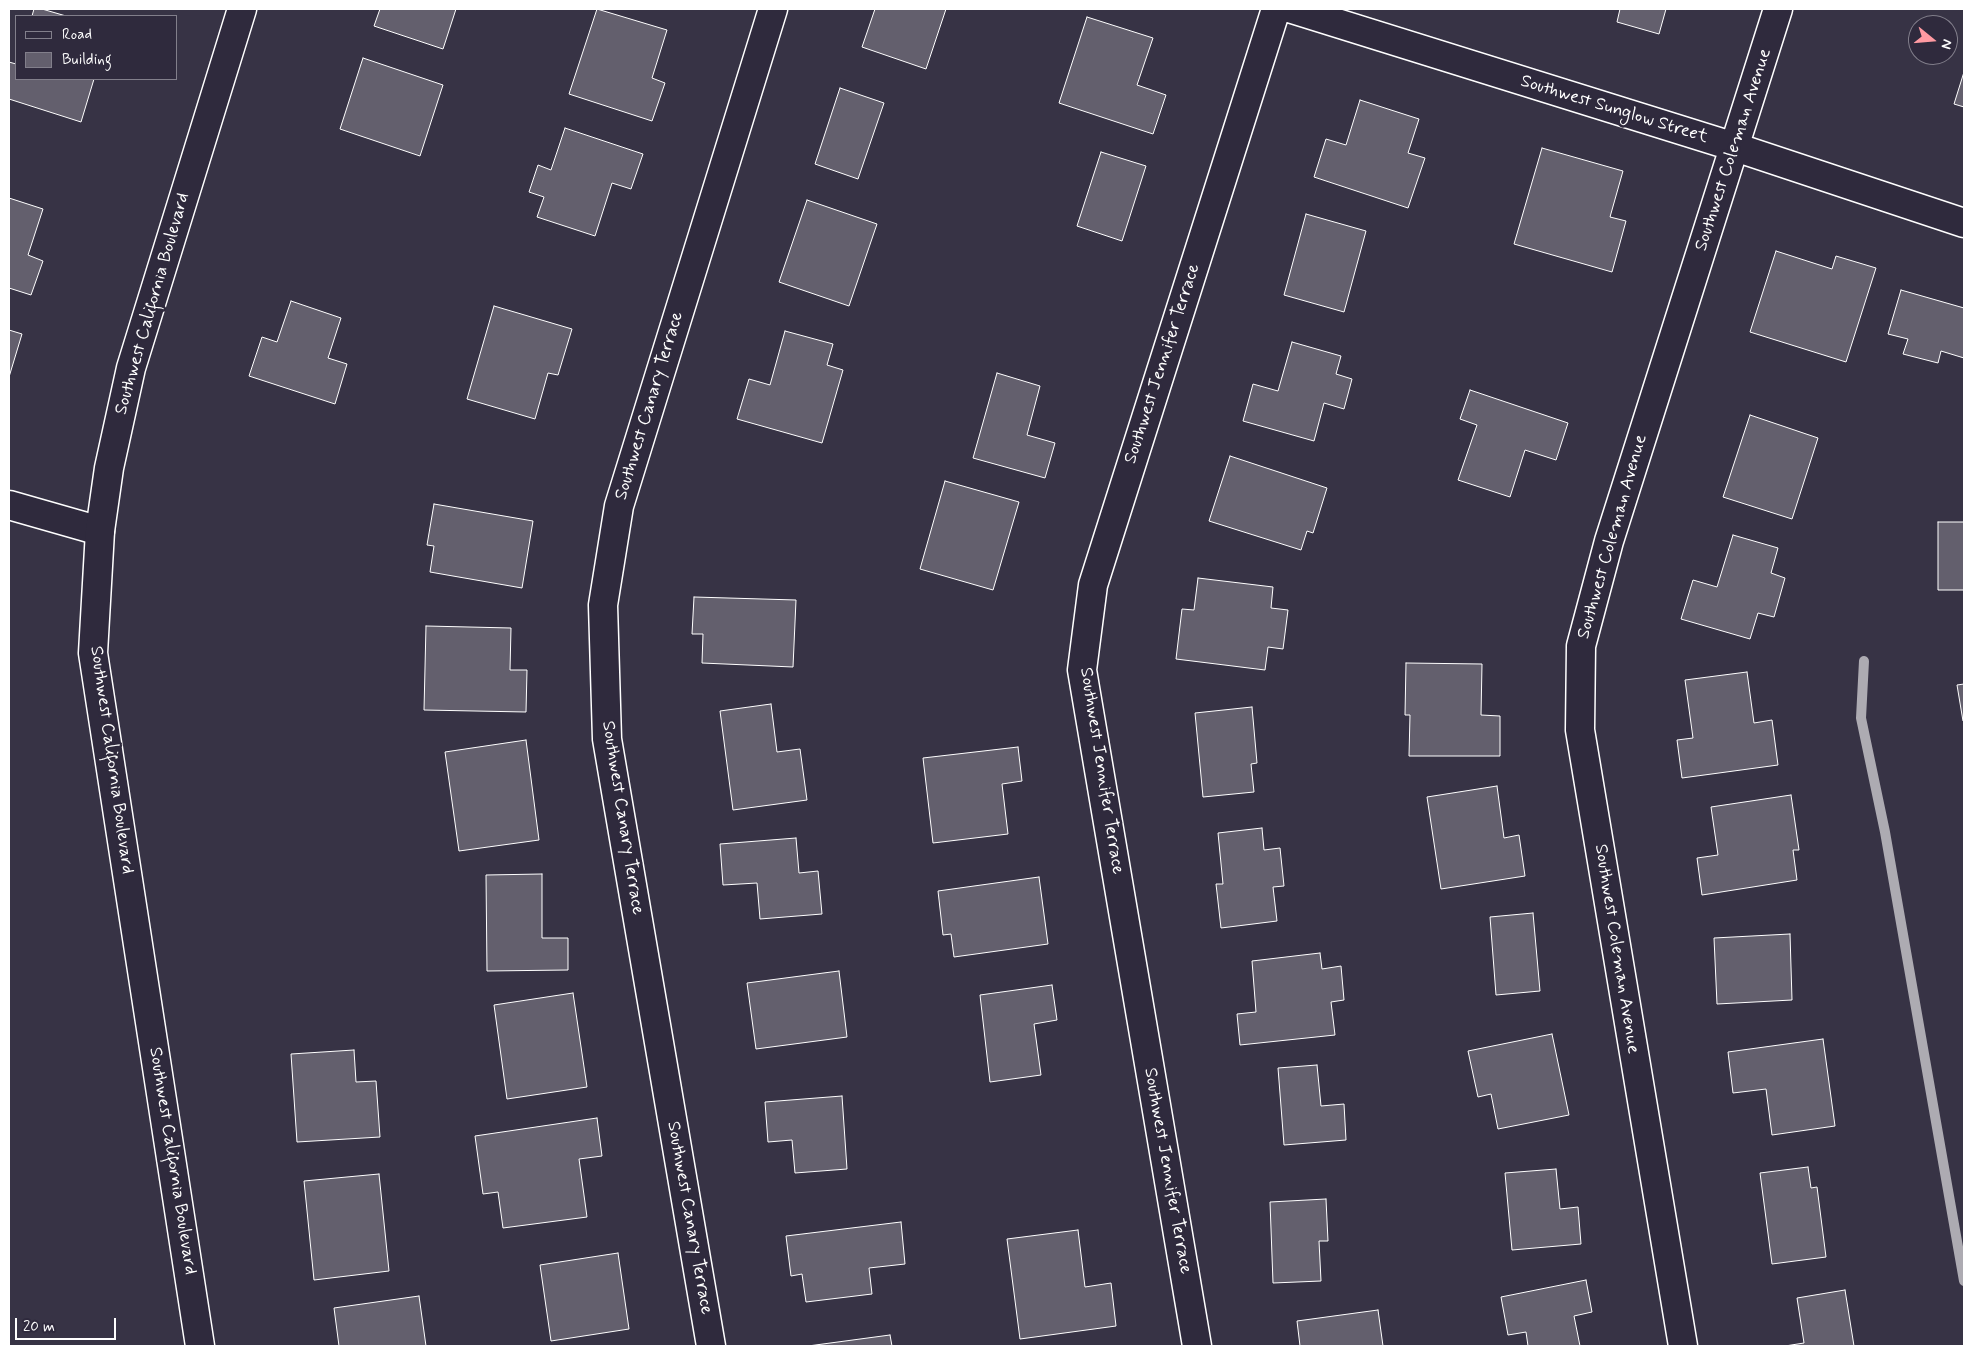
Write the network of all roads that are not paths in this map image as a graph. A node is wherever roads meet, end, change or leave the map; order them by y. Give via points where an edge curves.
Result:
1 (242, 9) edge
2 (773, 9) edge
3 (1276, 9) edge
4 (1292, 9) edge
5 (1778, 9) edge
6 (1735, 147) junction
7 (1964, 222) edge
8 (9, 505) edge
9 (100, 531) junction
10 (200, 1346) edge
11 (711, 1346) edge
12 (1197, 1346) edge
13 (1683, 1346) edge

1 - 9 street, Southwest California Boulevard via 131,368 109,468
2 - 11 street, Southwest Canary Terrace via 618,506 603,605 607,739
3 - 12 street, Southwest Jennifer Terrace via 1092,585 1082,670
4 - 6 street, Southwest Sunglow Street
5 - 6 street, Southwest Coleman Avenue
6 - 7 street, Southwest Sunglow Street
6 - 13 street, Southwest Coleman Avenue via 1609,541 1581,646 1580,730
8 - 9 street
9 - 10 street, Southwest California Boulevard via 93,652

